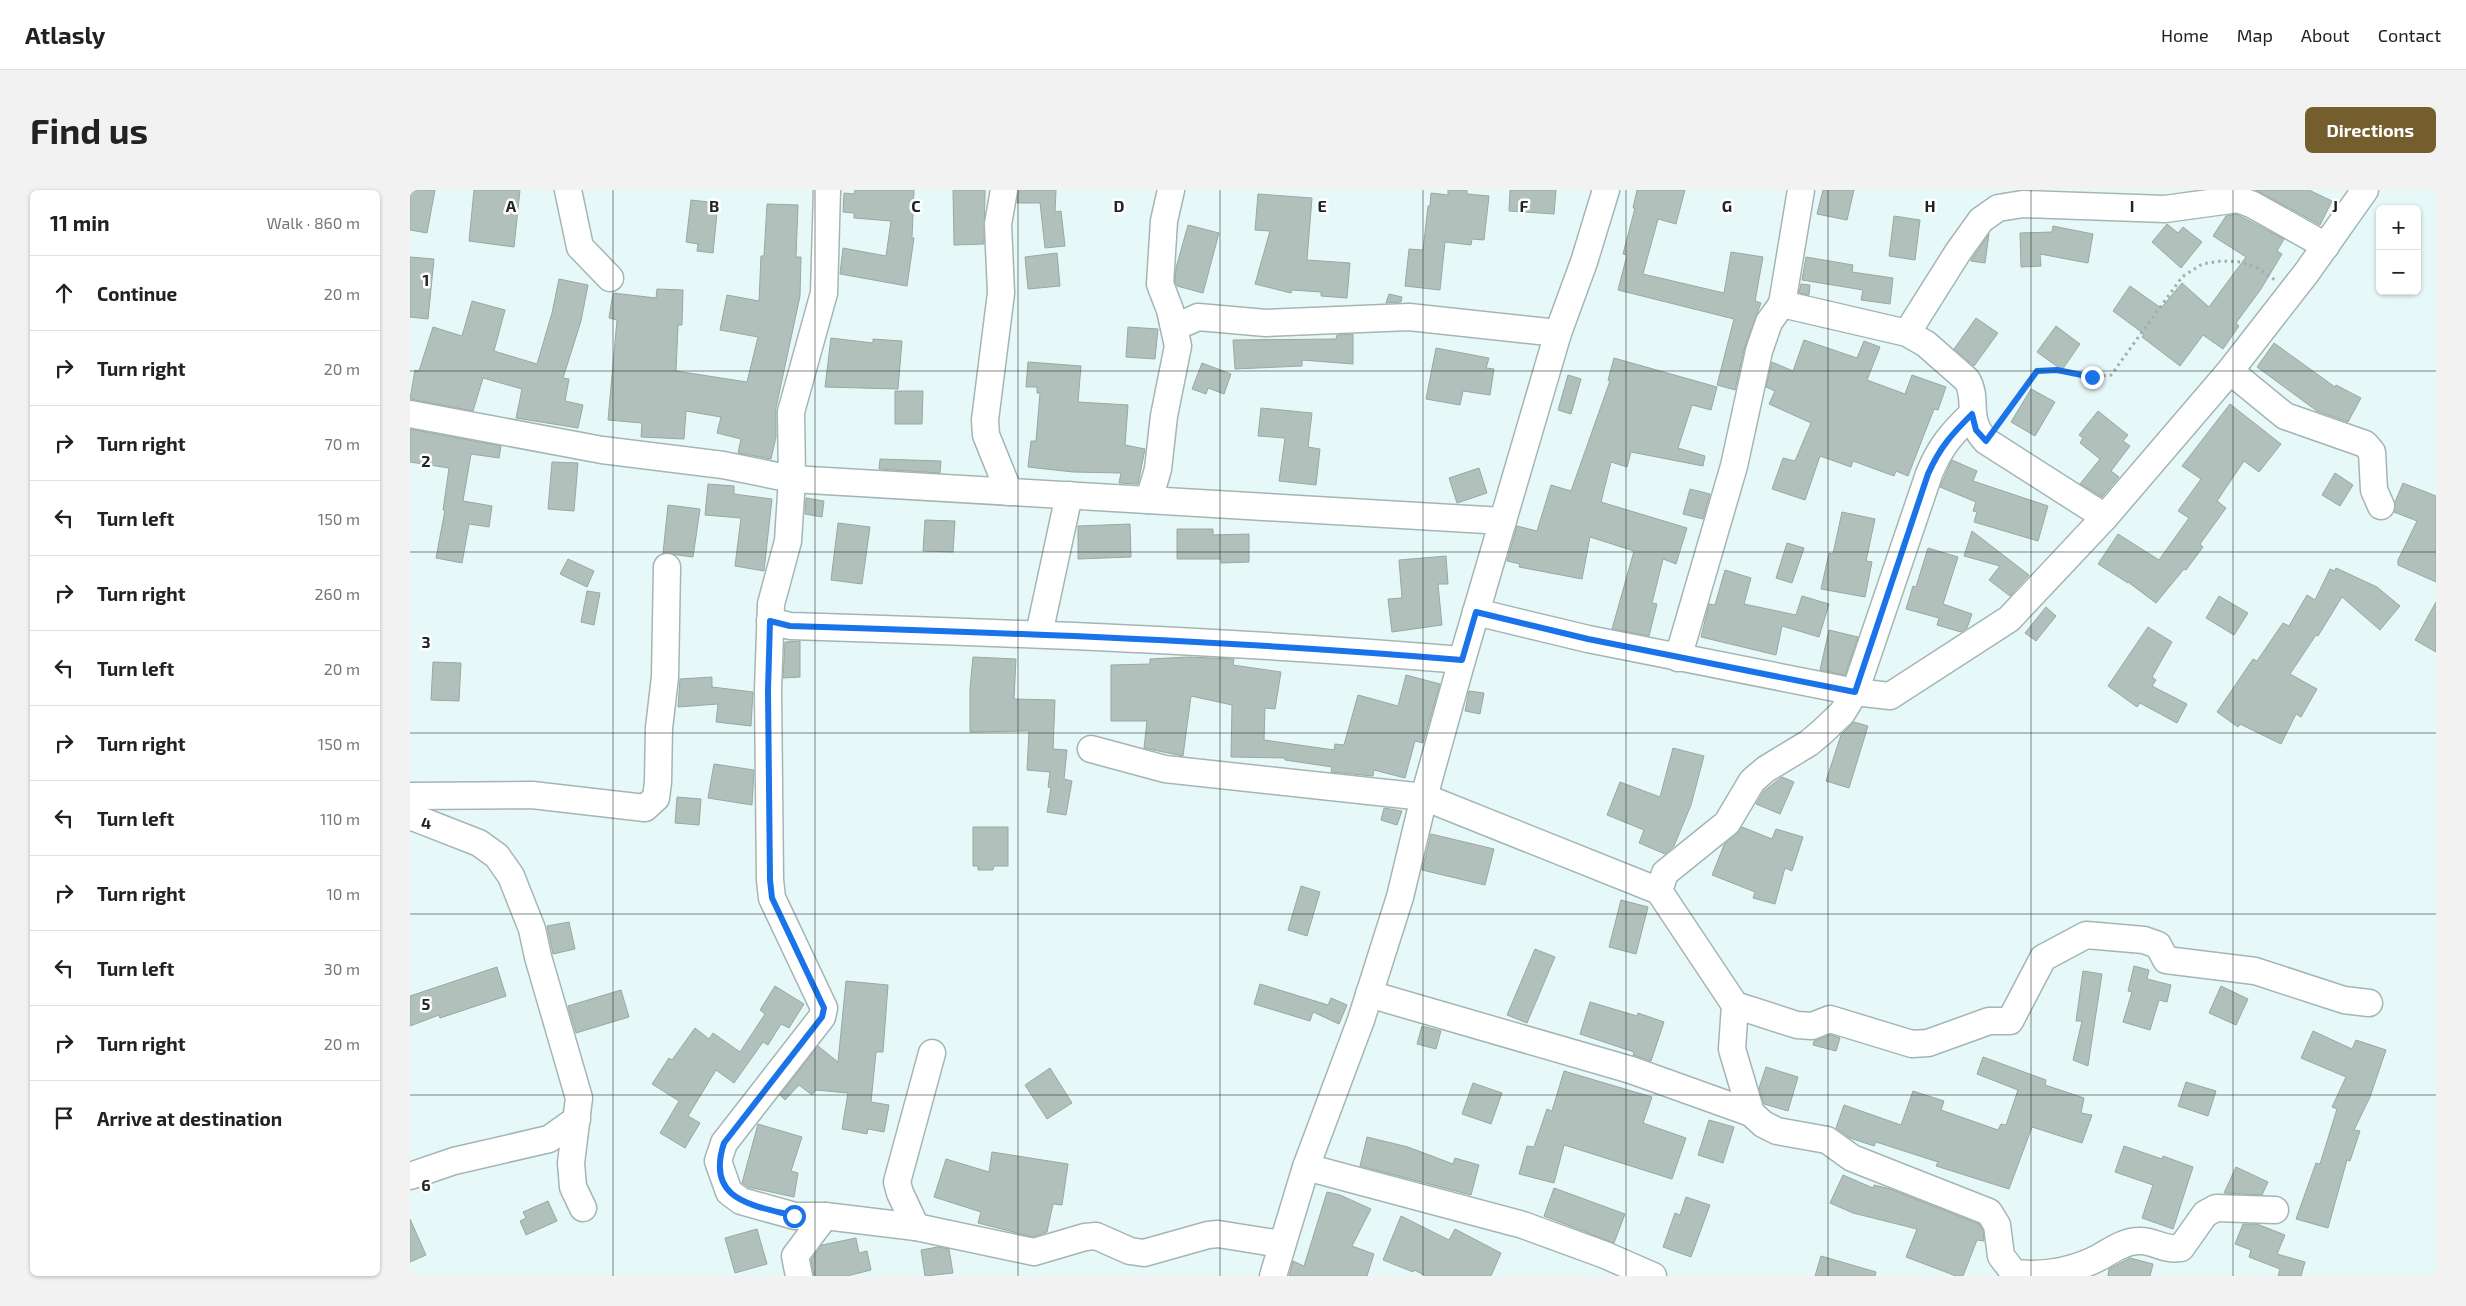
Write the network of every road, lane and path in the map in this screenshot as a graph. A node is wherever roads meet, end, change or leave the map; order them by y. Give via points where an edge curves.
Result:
1 (568, 190) edge
2 (827, 190) edge
3 (1004, 190) edge
4 (1171, 190) edge
5 (1606, 190) edge
6 (1801, 190) edge
7 (2365, 190) edge
8 (2326, 246) junction
9 (610, 278) dead end
10 (2292, 292) junction
11 (1782, 304) junction
12 (1173, 323) junction
13 (1558, 333) junction
14 (1907, 333) junction
15 (2230, 372) junction
16 (410, 414) edge
17 (1972, 414) junction
18 (1986, 441) junction
19 (792, 479) junction
20 (1008, 492) junction
21 (1070, 495) junction
22 (1149, 500) junction
23 (2381, 506) dead end
24 (2105, 517) junction
25 (1503, 521) junction
26 (668, 567) dead end
27 (1476, 612) junction
28 (770, 621) junction
29 (1039, 634) junction
30 (1678, 658) junction
31 (1462, 660) junction
32 (1855, 692) junction
33 (1091, 749) dead end
34 (410, 796) edge
35 (1424, 797) junction
36 (410, 816) edge
37 (1660, 891) junction
38 (1369, 994) junction
39 (2369, 1003) dead end
40 (1735, 1005) junction
41 (932, 1053) dead end
42 (1751, 1113) junction
43 (577, 1119) junction
44 (1306, 1167) junction
45 (410, 1176) edge
46 (583, 1208) dead end
47 (2275, 1210) dead end
48 (794, 1216) junction
49 (825, 1216) junction
50 (916, 1227) junction
51 (805, 1242) junction
52 (1281, 1244) junction
53 (1601, 1266) edge
54 (1997, 1266) edge
55 (799, 1276) edge
56 (1273, 1276) edge
57 (1653, 1276) edge

1 - 9 street via 580,247
2 - 19 street via 824,293 791,412
3 - 20 street via 998,224 1001,294 985,420 986,435
4 - 12 street via 1164,220 1160,284
5 - 13 street
6 - 11 street
7 - 8 street
8 - 10 street
8 - 14 street via 2238,199 2165,209 2023,204 1998,208 1981,220
10 - 15 street
10 - 18 path via 2259,269 2242,262 2202,264 2182,277 2111,375 2092,377 2057,370 2037,371
11 - 14 street
11 - 30 street via 1769,322 1759,351 1734,466
12 - 13 street via 1198,317 1266,323 1409,317
12 - 22 street via 1178,346 1164,416 1158,469
13 - 25 street
14 - 17 street via 1926,344 1967,380 1971,387
15 - 23 street via 2285,416 2365,444 2372,452 2374,490
15 - 24 street
16 - 19 street via 602,450 723,465
17 - 18 street via 1976,430
17 - 32 street via 1938,451 1928,474
18 - 24 street
19 - 20 street
19 - 28 street via 788,541 771,604
20 - 21 street
21 - 22 street
21 - 29 street
22 - 25 street
24 - 32 street via 2009,619 1890,696
25 - 27 street
26 - 34 street via 665,678 656,798 645,808 532,795
27 - 30 street
27 - 31 street
28 - 29 street via 790,626
28 - 48 street via 772,898 824,1008 822,1017 724,1143 718,1161 729,1192 741,1201
29 - 31 street via 1328,649
30 - 32 street
31 - 35 street
32 - 37 street via 1842,713 1822,732 1752,781 1727,823 1664,873
33 - 35 street via 1165,769
35 - 37 street
35 - 38 street via 1400,897
36 - 43 street via 479,843 498,856 511,876 532,929 579,1098
37 - 40 street
38 - 42 street via 1631,1070
38 - 44 street
39 - 40 street via 2344,1000 2255,971 2166,960 2158,945 2144,940 2086,935 2043,958 2010,1020 1989,1021 1928,1043 1912,1044 1830,1018 1812,1026 1797,1026
40 - 42 street via 1732,1049
41 - 50 street via 897,1182
42 - 54 street via 1777,1131 1826,1140 1852,1158 1989,1212 1997,1225
43 - 45 street via 549,1139 454,1161
43 - 46 street via 571,1163 573,1187
44 - 52 street
44 - 53 street via 1523,1226
47 - 54 street via 2216,1208 2205,1214 2181,1248 2170,1250 2141,1240 2125,1243 2083,1265 2046,1275 2026,1276
48 - 49 street
48 - 51 street
49 - 50 street
49 - 51 street
50 - 52 street via 1034,1252 1096,1236 1130,1251 1144,1253 1208,1235
51 - 55 street via 795,1256
52 - 56 street
53 - 57 street

